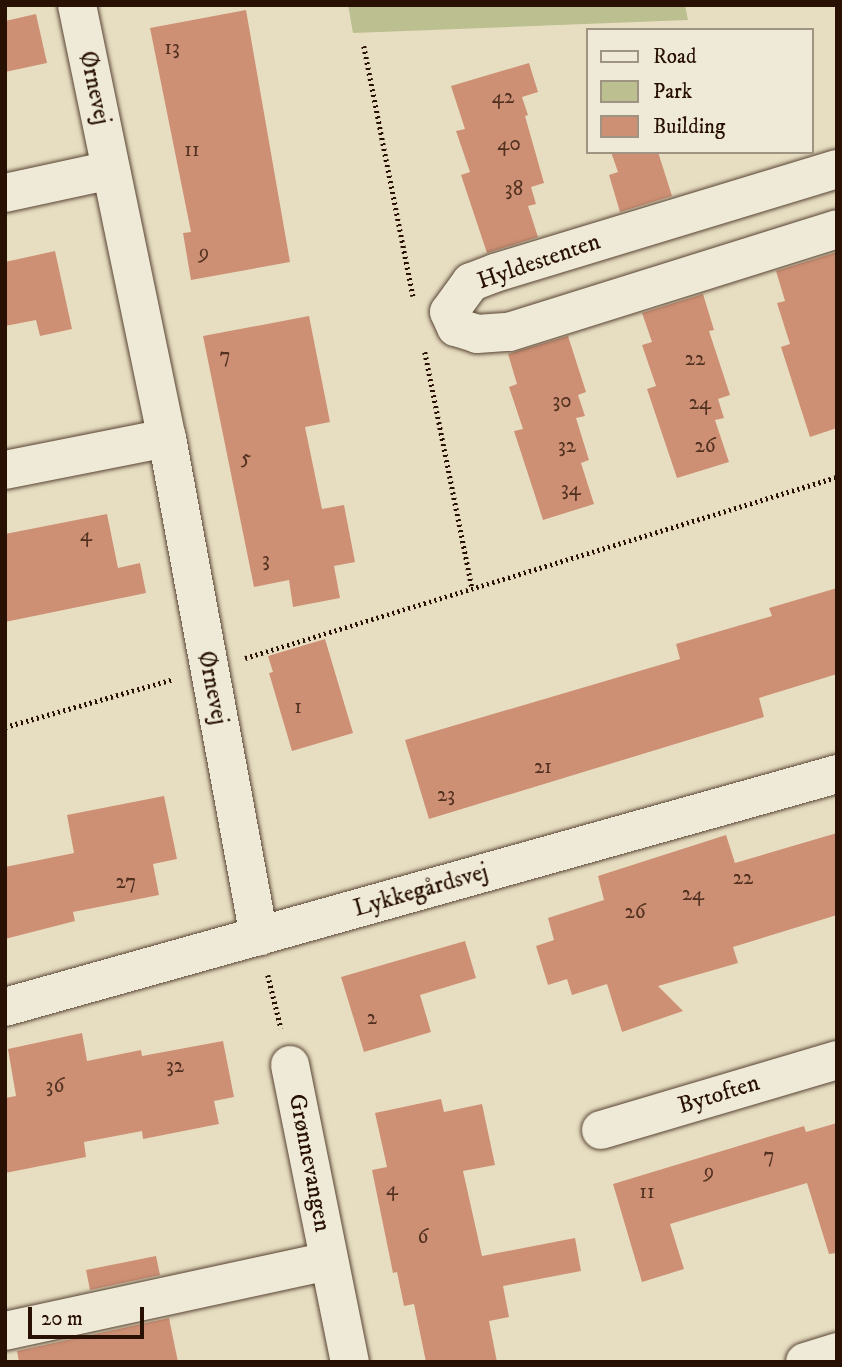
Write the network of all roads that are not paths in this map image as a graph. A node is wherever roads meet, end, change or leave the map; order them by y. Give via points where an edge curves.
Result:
1 (76, 5) edge
2 (837, 169) edge
3 (111, 170) junction
4 (5, 192) edge
5 (837, 229) edge
6 (167, 438) junction
7 (5, 470) edge
8 (837, 774) edge
9 (259, 937) junction
10 (5, 1007) edge
11 (837, 1060) edge
12 (290, 1065) road end
13 (601, 1130) dead end
14 (329, 1261) junction
15 (5, 1331) edge
16 (837, 1352) edge
17 (350, 1362) edge
18 (805, 1362) edge

1 - 3 street, Ørnevej
2 - 5 street, Hyldestenten via 495,273 471,282 449,312 456,327 477,334 509,332
3 - 4 street
3 - 6 street, Ørnevej
6 - 7 street
6 - 9 street, Ørnevej
8 - 9 street, Lykkegårdsvej
9 - 10 street, Lykkegårdsvej
11 - 13 street, Bytoften
12 - 14 street, Grønnevangen
14 - 15 street, Grønnevangen
14 - 17 street, Grønnevangen
16 - 18 street

